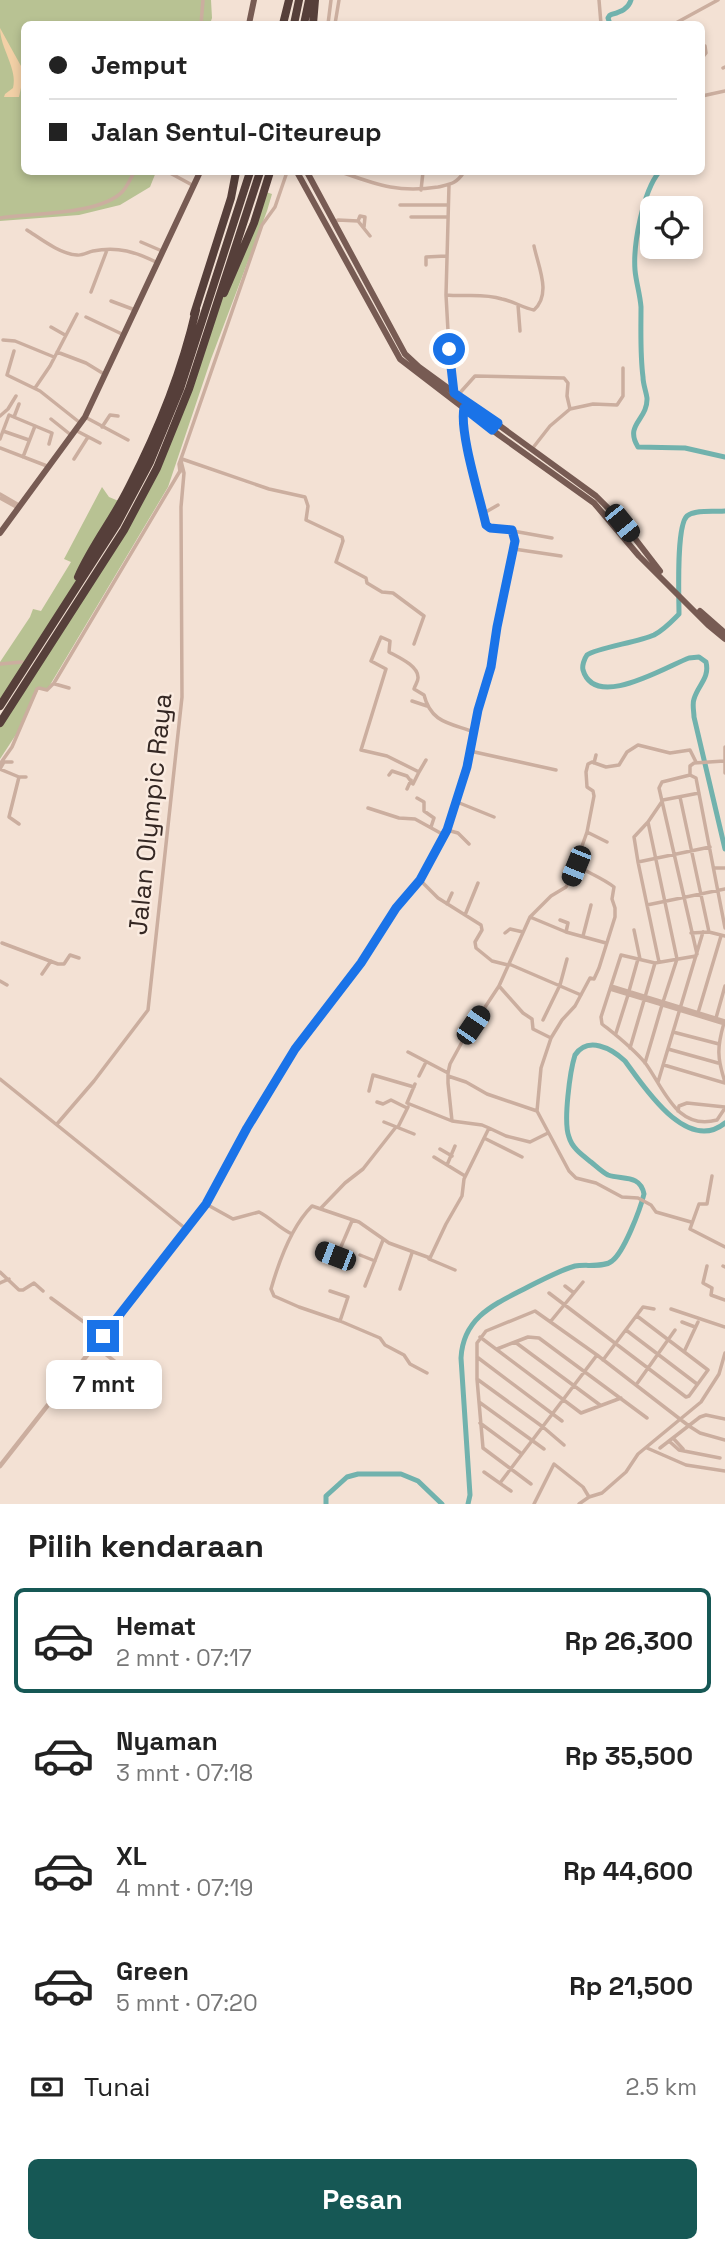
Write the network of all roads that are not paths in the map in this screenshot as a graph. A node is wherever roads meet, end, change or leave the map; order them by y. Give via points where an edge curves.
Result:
1 (203, 0) edge
2 (254, 0) edge
3 (289, 0) edge
4 (299, 0) edge
5 (309, 0) edge
6 (316, 0) edge
7 (331, 0) edge
8 (339, 0) edge
9 (599, 0) edge
10 (718, 0) edge
11 (201, 21) edge
12 (250, 21) edge
13 (284, 21) edge
14 (295, 21) edge
15 (305, 21) edge
16 (313, 21) edge
17 (328, 21) edge
18 (336, 21) edge
19 (601, 21) edge
20 (680, 21) edge
21 (725, 91) edge
22 (705, 95) edge
23 (132, 175) edge
24 (174, 175) edge
25 (199, 175) edge
26 (236, 175) edge
27 (249, 175) edge
28 (259, 175) edge
29 (269, 175) edge
30 (286, 175) edge
31 (300, 175) edge
32 (309, 175) edge
33 (350, 175) edge
34 (423, 175) edge
35 (462, 175) edge
36 (449, 185) junction
37 (194, 186) junction
38 (421, 190) junction
39 (400, 205) dead end
40 (448, 205) junction
41 (411, 217) dead end
42 (447, 217) junction
43 (0, 218) edge
44 (334, 222) junction
45 (27, 230) dead end
46 (370, 236) dead end
47 (141, 242) dead end
48 (534, 246) dead end
49 (107, 250) junction
50 (164, 251) junction
51 (446, 256) junction
52 (158, 263) junction
53 (426, 265) dead end
54 (91, 292) dead end
55 (446, 295) junction
56 (111, 301) dead end
57 (518, 305) junction
58 (135, 310) junction
59 (214, 312) junction
60 (77, 314) dead end
61 (86, 317) dead end
62 (51, 327) dead end
63 (520, 331) dead end
64 (65, 335) junction
65 (124, 335) junction
66 (2, 340) dead end
67 (14, 351) dead end
68 (57, 352) junction
69 (54, 357) junction
70 (623, 368) dead end
71 (106, 375) junction
72 (35, 389) junction
73 (456, 394) junction
74 (16, 396) dead end
75 (19, 404) dead end
76 (464, 408) junction
77 (570, 409) junction
78 (0, 416) edge
79 (118, 416) dead end
80 (14, 417) junction
81 (51, 419) dead end
82 (83, 420) junction
83 (498, 423) junction
84 (35, 426) junction
85 (101, 427) junction
86 (506, 428) junction
87 (492, 430) junction
88 (3, 431) junction
89 (74, 433) junction
90 (499, 435) junction
91 (88, 437) junction
92 (0, 439) edge
93 (29, 440) junction
94 (128, 440) dead end
95 (100, 443) dead end
96 (49, 444) dead end
97 (0, 448) edge
98 (532, 449) junction
99 (23, 457) junction
100 (74, 459) dead end
101 (182, 460) junction
102 (50, 467) junction
103 (180, 471) junction
104 (183, 477) junction
105 (0, 496) edge
106 (498, 505) dead end
107 (19, 507) junction
108 (484, 513) junction
109 (513, 531) junction
110 (0, 533) edge
111 (552, 538) dead end
112 (514, 549) junction
113 (561, 556) dead end
114 (657, 571) junction
115 (69, 598) junction
116 (695, 610) junction
117 (725, 633) edge
118 (725, 639) edge
119 (414, 644) dead end
120 (22, 662) dead end
121 (0, 664) edge
122 (54, 683) junction
123 (33, 684) dead end
124 (69, 688) dead end
125 (37, 689) junction
126 (412, 701) dead end
127 (0, 706) edge
128 (427, 706) junction
129 (0, 723) edge
130 (474, 732) junction
131 (725, 747) edge
132 (470, 751) junction
133 (596, 755) dead end
134 (425, 761) dead end
135 (724, 761) edge
136 (12, 762) dead end
137 (697, 762) junction
138 (595, 763) junction
139 (0, 764) edge
140 (556, 770) dead end
141 (594, 770) dead end
142 (419, 772) junction
143 (725, 773) edge
144 (389, 775) dead end
145 (690, 775) junction
146 (19, 777) junction
147 (26, 777) dead end
148 (411, 780) junction
149 (407, 789) dead end
150 (699, 793) junction
151 (680, 797) junction
152 (416, 798) dead end
153 (663, 800) junction
154 (457, 802) junction
155 (368, 807) dead end
156 (495, 817) dead end
157 (648, 822) junction
158 (19, 824) dead end
159 (431, 827) junction
160 (587, 832) junction
161 (446, 833) junction
162 (607, 842) dead end
163 (468, 844) dead end
164 (710, 847) junction
165 (692, 850) junction
166 (674, 854) junction
167 (657, 858) junction
168 (638, 862) junction
169 (576, 866) junction
170 (715, 868) junction
171 (725, 868) edge
172 (420, 880) junction
173 (478, 883) dead end
174 (718, 889) junction
175 (725, 889) edge
176 (452, 893) dead end
177 (701, 894) junction
178 (683, 897) junction
179 (665, 901) junction
180 (447, 904) junction
181 (592, 905) dead end
182 (647, 905) junction
183 (465, 915) junction
184 (530, 917) junction
185 (560, 920) dead end
186 (725, 928) edge
187 (634, 930) dead end
188 (523, 932) junction
189 (566, 932) junction
190 (706, 932) junction
191 (505, 933) dead end
192 (691, 933) junction
193 (583, 936) junction
194 (723, 936) edge
195 (2, 943) dead end
196 (606, 943) junction
197 (696, 955) junction
198 (79, 958) dead end
199 (567, 959) dead end
200 (639, 959) junction
201 (677, 959) junction
202 (51, 961) junction
203 (657, 962) junction
204 (508, 965) junction
205 (41, 974) dead end
206 (0, 981) edge
207 (6, 985) dead end
208 (560, 985) junction
209 (499, 986) junction
210 (725, 986) edge
211 (611, 988) junction
212 (628, 993) junction
213 (581, 995) junction
214 (645, 998) junction
215 (663, 1004) junction
216 (680, 1009) junction
217 (698, 1013) junction
218 (716, 1018) junction
219 (543, 1020) dead end
220 (725, 1022) edge
221 (673, 1032) junction
222 (616, 1033) junction
223 (551, 1038) junction
224 (719, 1044) junction
225 (630, 1048) junction
226 (668, 1049) junction
227 (408, 1052) dead end
228 (426, 1062) junction
229 (718, 1062) junction
230 (645, 1063) junction
231 (664, 1065) junction
232 (448, 1074) junction
233 (419, 1076) dead end
234 (0, 1079) edge
235 (658, 1082) junction
236 (725, 1083) edge
237 (369, 1091) dead end
238 (377, 1102) dead end
239 (408, 1107) junction
240 (725, 1107) edge
241 (537, 1111) junction
242 (678, 1111) junction
243 (452, 1121) junction
244 (384, 1122) dead end
245 (57, 1124) junction
246 (397, 1127) junction
247 (489, 1128) junction
248 (549, 1133) junction
249 (414, 1134) dead end
250 (484, 1138) junction
251 (455, 1146) dead end
252 (440, 1149) dead end
253 (452, 1156) junction
254 (434, 1157) dead end
255 (522, 1157) dead end
256 (447, 1165) junction
257 (465, 1176) junction
258 (712, 1176) dead end
259 (206, 1204) junction
260 (321, 1208) junction
261 (352, 1220) junction
262 (691, 1223) junction
263 (186, 1228) junction
264 (292, 1234) junction
265 (383, 1240) junction
266 (725, 1247) edge
267 (321, 1251) dead end
268 (412, 1253) junction
269 (360, 1255) dead end
270 (429, 1259) junction
271 (375, 1261) junction
272 (707, 1266) dead end
273 (456, 1270) dead end
274 (0, 1272) edge
275 (9, 1279) junction
276 (583, 1282) dead end
277 (0, 1283) edge
278 (365, 1286) dead end
279 (565, 1286) dead end
280 (400, 1289) dead end
281 (43, 1291) dead end
282 (330, 1291) dead end
283 (549, 1293) dead end
284 (574, 1293) junction
285 (51, 1298) dead end
286 (725, 1300) edge
287 (563, 1305) junction
288 (654, 1309) dead end
289 (671, 1309) dead end
290 (636, 1316) junction
291 (340, 1321) junction
292 (551, 1321) junction
293 (682, 1322) dead end
294 (698, 1322) dead end
295 (695, 1328) junction
296 (725, 1328) edge
297 (626, 1330) junction
298 (675, 1330) dead end
299 (103, 1336) junction
300 (481, 1337) junction
301 (668, 1340) junction
302 (515, 1342) junction
303 (615, 1344) junction
304 (95, 1346) junction
305 (497, 1349) junction
306 (684, 1352) junction
307 (725, 1353) edge
308 (658, 1354) junction
309 (597, 1355) junction
310 (477, 1357) junction
311 (603, 1360) junction
312 (648, 1368) junction
313 (584, 1371) junction
314 (427, 1373) dead end
315 (477, 1379) junction
316 (697, 1384) junction
317 (572, 1385) junction
318 (636, 1385) junction
319 (134, 1388) dead end
320 (621, 1398) junction
321 (562, 1399) junction
322 (479, 1402) junction
323 (600, 1405) junction
324 (552, 1413) junction
325 (647, 1418) dead end
326 (725, 1419) edge
327 (681, 1420) junction
328 (562, 1421) dead end
329 (481, 1423) junction
330 (689, 1426) junction
331 (543, 1427) junction
332 (533, 1440) junction
333 (671, 1440) junction
334 (725, 1440) edge
335 (564, 1445) dead end
336 (646, 1448) junction
337 (660, 1448) dead end
338 (544, 1449) dead end
339 (522, 1454) junction
340 (720, 1458) dead end
341 (0, 1466) edge
342 (510, 1468) junction
343 (725, 1471) edge
344 (484, 1472) dead end
345 (500, 1483) junction
346 (531, 1484) dead end
347 (511, 1491) dead end
348 (589, 1497) junction
349 (534, 1504) edge
350 (579, 1504) edge

1 - 11 street
2 - 12 main road
3 - 13 highway
4 - 14 highway
5 - 15 highway
6 - 16 highway
7 - 17 street
8 - 18 street
9 - 19 street
10 - 20 street
21 - 22 street
23 - 43 street via 123,191 100,204
24 - 37 street
25 - 37 main road
26 - 115 highway via 158,423
27 - 115 highway via 165,427 117,524
28 - 59 highway
29 - 59 highway via 254,223
30 - 101 street, Jalan Olympic Raya via 275,207 262,225
31 - 76 main road via 396,354
32 - 44 main road
33 - 38 street via 397,190
34 - 38 street
35 - 36 street
36 - 38 street
36 - 40 street
37 - 50 main road
39 - 40 street
40 - 42 street
41 - 42 street
42 - 51 street
44 - 46 street via 358,221
44 - 73 main road via 405,354
45 - 49 street via 74,255
47 - 50 street
48 - 57 street via 540,262 542,300 534,310
49 - 52 street via 128,250
49 - 54 street
50 - 52 main road
51 - 53 street via 426,257
51 - 55 street
52 - 58 main road
55 - 57 street via 478,294
55 - 73 street
56 - 58 street
57 - 63 street
58 - 65 main road
59 - 129 highway via 157,468 124,530
60 - 64 street
61 - 65 street
62 - 64 street
64 - 68 street
65 - 71 main road
66 - 69 street
67 - 72 street via 7,375
68 - 69 street
68 - 71 street
69 - 72 street
70 - 77 street via 623,396 617,404
71 - 82 main road
72 - 82 street
73 - 77 street via 475,376 564,378
73 - 83 main road
74 - 78 street
75 - 80 street
76 - 87 main road
76 - 108 street via 468,449
77 - 98 street
79 - 85 street via 110,415
80 - 84 street
80 - 88 street via 8,416
81 - 89 street
82 - 85 street
82 - 89 main road
83 - 86 main road
83 - 87 main road
84 - 93 street
84 - 96 street via 52,433
85 - 94 street
86 - 90 main road
86 - 98 main road
87 - 90 main road
88 - 92 street
88 - 93 street
89 - 91 street
89 - 102 main road
90 - 114 main road via 594,503
91 - 95 street
91 - 100 street
93 - 99 street
97 - 99 street
98 - 114 main road via 596,496
99 - 102 street
101 - 103 street, Jalan Olympic Raya
101 - 104 street, Jalan Olympic Raya
101 - 119 street via 305,497 306,520 342,537 336,562 378,590 396,594 424,616
102 - 107 main road
103 - 104 street, Jalan Olympic Raya
103 - 122 street
104 - 245 street, Jalan Olympic Raya via 181,706 148,1006 145,1016
105 - 107 street
106 - 108 street
107 - 110 main road
108 - 109 street via 488,527
109 - 111 street
109 - 112 street
112 - 113 street
112 - 130 street
114 - 116 main road
115 - 127 highway
116 - 117 main road
116 - 118 main road
120 - 121 street
122 - 124 street
122 - 125 street via 47,690
123 - 125 street
125 - 139 street
126 - 128 street
128 - 130 street via 443,720
128 - 142 street via 424,694 414,688 417,673 388,651 389,640 379,638 371,661 386,669 361,750 387,756
130 - 132 street
131 - 135 street
132 - 140 street
132 - 154 street
133 - 138 street
134 - 142 street
135 - 137 street
135 - 143 street
136 - 146 street via 5,762 0,769
137 - 138 street via 690,750 670,753 637,745 621,764 606,767
137 - 145 street via 690,765
138 - 141 street
138 - 160 street via 588,764 586,772 587,787 594,794
142 - 148 street via 412,785
144 - 148 street via 393,772
145 - 150 street via 696,778
145 - 153 street via 660,784
146 - 147 street
146 - 158 street via 9,817
148 - 149 street
150 - 151 street
150 - 164 street
151 - 153 street
151 - 165 street
152 - 159 street via 434,818
153 - 157 street
153 - 166 street
154 - 156 street
154 - 161 street
155 - 159 street
157 - 167 street
157 - 168 street via 634,837
159 - 161 street
160 - 162 street
160 - 169 street
161 - 163 street via 458,833
161 - 172 street
164 - 165 street
164 - 170 street
165 - 166 street
165 - 177 street
166 - 167 street
166 - 178 street
167 - 168 street
167 - 179 street
168 - 182 street
169 - 184 street via 566,887
169 - 196 street via 614,887 615,917
170 - 171 street
170 - 174 street
172 - 180 street
172 - 259 street via 295,1049
173 - 183 street
174 - 175 street
174 - 177 street
174 - 186 street
176 - 180 street
177 - 178 street
177 - 190 street
178 - 179 street
178 - 192 street
179 - 182 street
179 - 201 street
180 - 183 street
181 - 193 street
182 - 203 street
183 - 204 street via 482,926 476,948 489,960
184 - 188 street
184 - 189 street
185 - 189 street via 568,923
187 - 200 street
188 - 191 street via 510,929
188 - 204 street
189 - 193 street
190 - 192 street
190 - 194 street
190 - 197 street
192 - 197 street
193 - 196 street
194 - 217 street
195 - 202 street
196 - 213 street via 599,968
197 - 201 street
197 - 216 street
198 - 202 street via 70,955 63,964
199 - 208 street
200 - 203 street
200 - 211 street via 621,955
200 - 212 street
201 - 203 street
201 - 215 street
202 - 205 street
203 - 214 street
204 - 208 street
204 - 209 street
206 - 207 street
208 - 213 street
208 - 219 street
209 - 223 street via 532,1019 533,1029
209 - 232 street via 461,1042
210 - 218 street
211 - 212 street
211 - 222 street via 601,1023
212 - 214 street
212 - 222 street
213 - 223 street
214 - 215 street
214 - 225 street
215 - 216 street
215 - 230 street
216 - 217 street
216 - 220 street
216 - 221 street
217 - 218 street
218 - 220 street
220 - 224 street
221 - 224 street
221 - 226 street
222 - 225 street
223 - 241 street via 541,1068
224 - 229 street
225 - 230 street
226 - 229 street
226 - 231 street
227 - 228 street
228 - 232 street
228 - 233 street
229 - 236 street
230 - 235 street
231 - 235 street
231 - 236 street
232 - 241 street
232 - 243 street
234 - 245 street
235 - 242 street
237 - 239 street via 373,1075 414,1086
238 - 239 street via 391,1100
239 - 243 street
239 - 246 street
240 - 242 street via 687,1103
240 - 242 street via 717,1120 706,1122
241 - 248 street
243 - 247 street
244 - 246 street
245 - 263 street
246 - 249 street
246 - 260 street via 363,1169
247 - 248 street via 530,1142
247 - 250 street
248 - 262 street via 573,1175
250 - 255 street
250 - 257 street
251 - 253 street
252 - 253 street
253 - 256 street
254 - 256 street
256 - 257 street
257 - 270 street via 462,1196
258 - 262 street via 707,1204 699,1204
259 - 263 street
259 - 264 street via 233,1219 259,1212
260 - 261 street
260 - 264 street via 310,1206
261 - 265 street
261 - 267 street via 337,1255
262 - 266 street via 690,1230
263 - 299 street
264 - 291 street via 272,1292
265 - 268 street
265 - 271 street
268 - 270 street
268 - 280 street
269 - 271 street
270 - 273 street
271 - 278 street
272 - 286 street via 703,1283 712,1287 711,1295
274 - 275 street
275 - 277 street
275 - 281 street via 19,1290 34,1283
276 - 284 street
279 - 284 street
282 - 291 street via 348,1298
283 - 287 street
284 - 287 street
285 - 299 street
287 - 292 street
287 - 303 street
288 - 290 street via 643,1307
289 - 296 street
290 - 297 street
290 - 301 street
291 - 314 street via 380,1338
292 - 300 street via 535,1311
292 - 309 street
293 - 295 street
294 - 295 street
295 - 306 street
297 - 303 street
297 - 308 street
298 - 301 street
299 - 304 street
300 - 305 street
300 - 310 street
301 - 306 street
301 - 308 street
302 - 305 street
302 - 313 street via 539,1338
302 - 317 street
303 - 311 street
303 - 312 street
304 - 319 street via 135,1377
304 - 341 street
305 - 321 street
306 - 316 street via 708,1370
307 - 327 street via 709,1391
308 - 312 street
308 - 316 street
309 - 311 street
309 - 313 street
310 - 315 street
310 - 324 street
311 - 318 street
312 - 316 street via 686,1397
312 - 318 street
313 - 317 street
313 - 320 street
315 - 322 street
315 - 331 street
317 - 321 street
317 - 323 street
318 - 327 street
320 - 323 street
320 - 325 street
321 - 323 street via 581,1413
321 - 324 street
322 - 329 street
322 - 332 street
324 - 328 street
324 - 331 street
326 - 330 street via 702,1416
327 - 330 street
327 - 336 street
329 - 339 street
329 - 342 street via 483,1448
330 - 333 street
330 - 334 street
331 - 332 street
331 - 335 street
332 - 338 street
332 - 339 street
333 - 337 street
333 - 340 street via 684,1450
336 - 343 street via 687,1465
336 - 348 street via 626,1472
339 - 342 street
342 - 345 street
342 - 346 street
344 - 345 street
345 - 347 street
348 - 349 street via 554,1464
348 - 350 street

